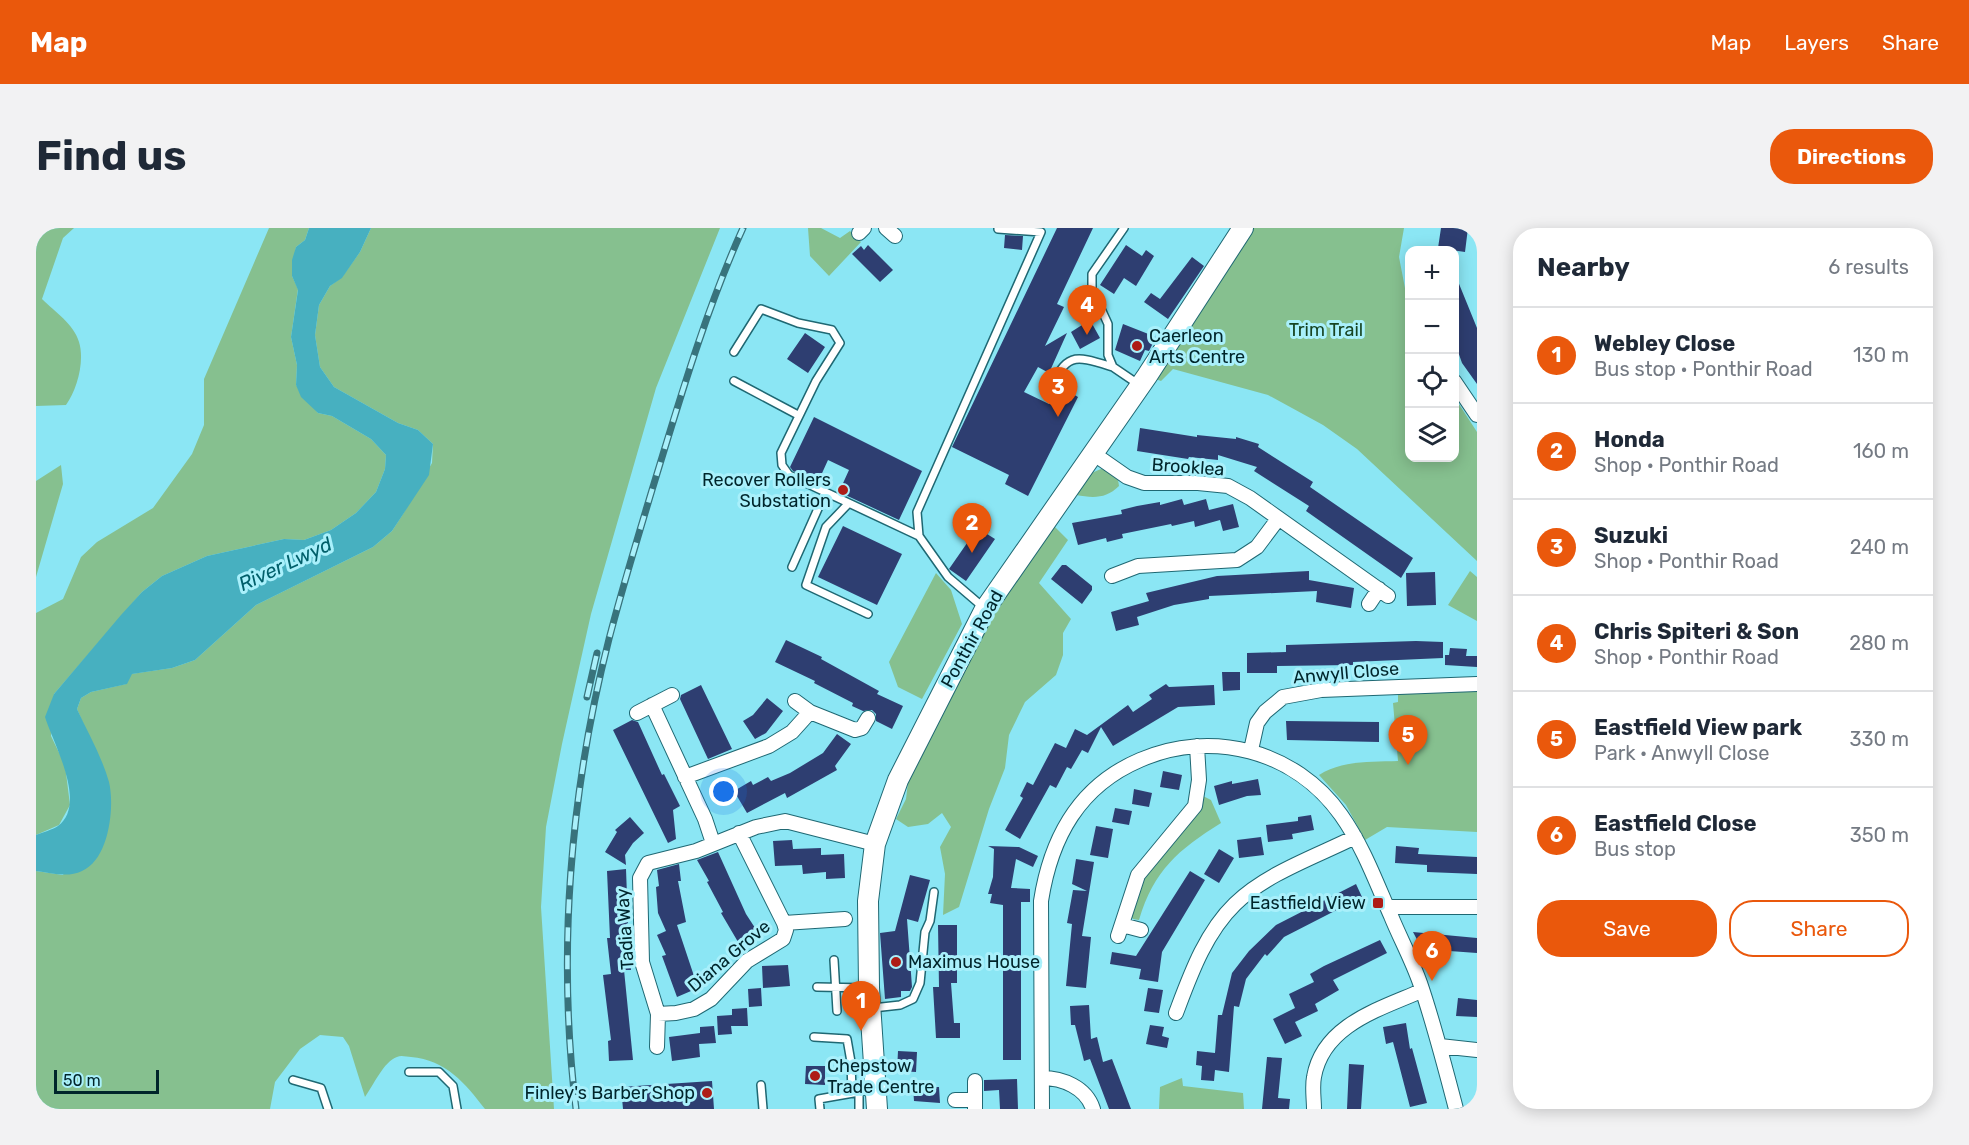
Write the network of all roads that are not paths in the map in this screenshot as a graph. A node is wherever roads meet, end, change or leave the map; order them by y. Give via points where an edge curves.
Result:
1 (1124, 228) edge
2 (1243, 228) edge
3 (998, 229) edge
4 (734, 352) dead end
5 (1113, 367) junction
6 (734, 381) dead end
7 (1140, 385) junction
8 (1459, 387) edge
9 (1049, 392) dead end
10 (798, 415) junction
11 (1477, 415) edge
12 (1094, 454) junction
13 (825, 493) junction
14 (848, 504) junction
15 (1278, 519) junction
16 (919, 536) junction
17 (792, 567) dead end
18 (1120, 577) dead end
19 (1369, 604) dead end
20 (985, 609) junction
21 (868, 614) dead end
22 (1477, 684) edge
23 (672, 695) dead end
24 (795, 701) dead end
25 (652, 705) junction
26 (810, 712) junction
27 (637, 713) dead end
28 (868, 718) dead end
29 (1197, 746) junction
30 (1251, 750) junction
31 (685, 777) junction
32 (739, 833) junction
33 (1355, 837) junction
34 (713, 843) junction
35 (875, 844) junction
36 (934, 892) dead end
37 (1387, 907) junction
38 (1477, 907) edge
39 (845, 919) dead end
40 (784, 923) junction
41 (1141, 930) dead end
42 (834, 960) dead end
43 (817, 987) dead end
44 (835, 988) junction
45 (869, 988) junction
46 (1421, 990) junction
47 (871, 1008) junction
48 (837, 1011) dead end
49 (1176, 1013) dead end
50 (658, 1014) junction
51 (814, 1037) dead end
52 (1440, 1046) junction
53 (657, 1047) dead end
54 (1477, 1050) edge
55 (409, 1072) dead end
56 (1042, 1078) junction
57 (293, 1080) dead end
58 (975, 1081) dead end
59 (761, 1085) dead end
60 (862, 1091) junction
61 (955, 1100) dead end
62 (975, 1104) edge
63 (328, 1109) edge
64 (457, 1109) edge
65 (763, 1109) edge
66 (820, 1109) edge
67 (860, 1109) edge
68 (877, 1109) edge
69 (1042, 1109) edge
70 (1093, 1109) edge
71 (1314, 1109) edge
72 (1456, 1109) edge

1 - 5 lane via 1092,274 1096,301 1108,324 1108,355
2 - 7 main road, Ponthir Road
3 - 16 lane via 1041,232 917,512
4 - 10 lane via 761,309 832,330 840,343
5 - 7 lane
5 - 9 lane via 1082,357 1066,362
6 - 10 lane
7 - 12 main road, Ponthir Road
8 - 11 street
10 - 13 lane via 781,453 782,465 789,475
12 - 15 street, Brooklea via 1127,477 1144,483 1228,486
12 - 20 main road, Ponthir Road
13 - 14 lane
13 - 17 lane
14 - 16 lane
14 - 21 lane via 826,527 806,585
15 - 18 street via 1257,547 1237,560 1138,566
15 - 19 street, Brooklea via 1384,593
16 - 20 lane via 948,577
20 - 35 main road, Ponthir Road via 898,780
22 - 30 street, Anwyll Close via 1322,690 1283,697 1257,723
23 - 25 street
24 - 26 street
25 - 27 street
25 - 31 street
26 - 28 street via 855,730 862,728
26 - 31 street via 792,732 769,746
29 - 30 street
29 - 41 street via 1199,780 1195,806 1138,875 1120,930
29 - 56 street via 1161,751 1118,770 1094,788 1058,837 1046,868 1041,901
30 - 33 street via 1270,757 1309,782 1340,813
31 - 34 street
32 - 34 street, Tadia Way
32 - 35 street, Tadia Way via 785,820
32 - 40 street, Diana Grove
33 - 37 street
33 - 49 street via 1275,876 1235,904 1211,933
34 - 50 street, Tadia Way via 648,863 640,878 642,962
35 - 45 main road, Ponthir Road via 868,901
36 - 47 lane via 920,983 913,999 900,1005
37 - 38 street
37 - 46 street
39 - 40 street
40 - 50 street, Diana Grove via 783,939 747,961 711,999 694,1009
42 - 44 lane
43 - 44 lane
44 - 45 lane
44 - 48 lane
45 - 47 main road, Ponthir Road
46 - 52 street
46 - 71 street via 1344,1028 1330,1042 1313,1078
47 - 60 main road, Ponthir Road
50 - 53 street, Tadia Way
51 - 60 lane via 847,1039
52 - 54 street
52 - 72 street
55 - 64 lane via 439,1072 453,1086
56 - 69 street
56 - 70 street via 1059,1078 1079,1090
57 - 63 lane via 321,1088
58 - 62 street
59 - 65 lane
60 - 66 lane via 819,1099
60 - 67 lane
60 - 68 main road, Ponthir Road
61 - 62 street

